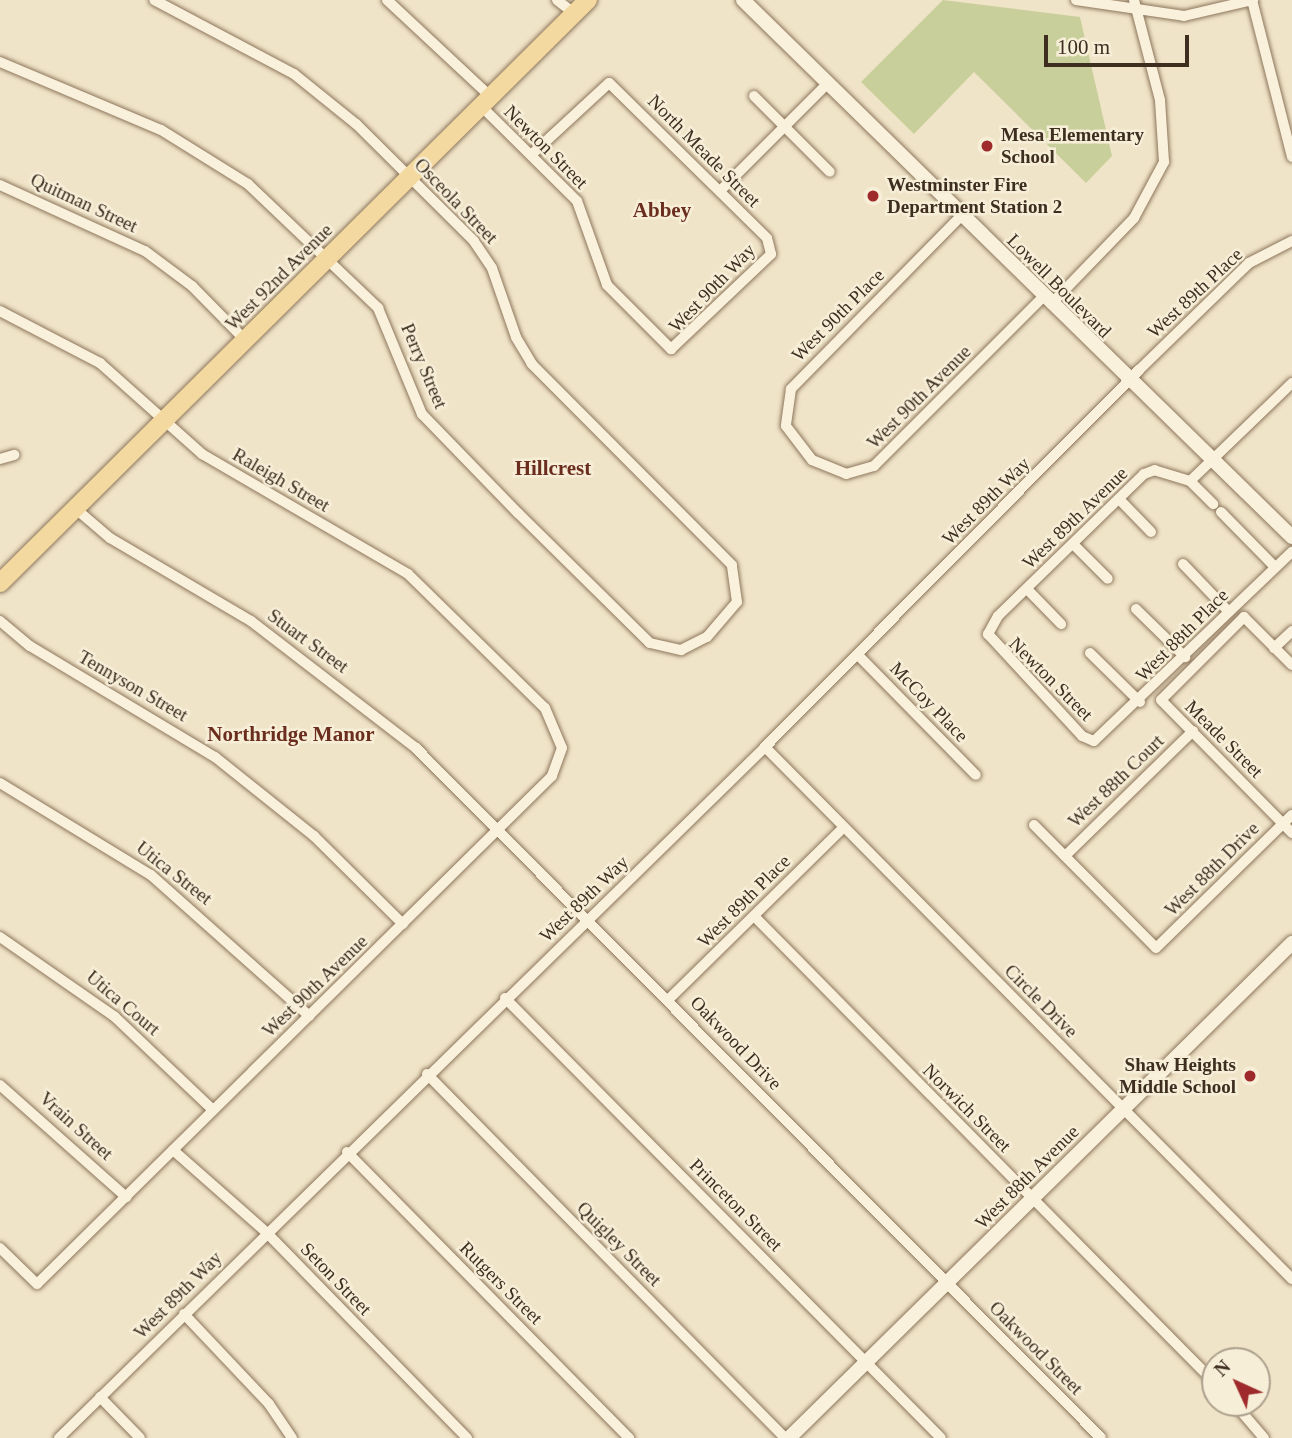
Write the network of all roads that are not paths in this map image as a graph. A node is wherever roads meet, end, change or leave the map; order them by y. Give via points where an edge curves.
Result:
1 (154, 0) edge
2 (387, 0) edge
3 (557, 0) edge
4 (588, 0) edge
5 (743, 0) edge
6 (1076, 0) edge
7 (1252, 0) edge
8 (1135, 4) edge
9 (576, 15) junction
10 (0, 62) edge
11 (827, 83) junction
12 (754, 96) dead end
13 (486, 101) junction
14 (785, 127) junction
15 (532, 154) junction
16 (1292, 157) edge
17 (830, 172) dead end
18 (409, 177) junction
19 (0, 185) edge
20 (720, 191) junction
21 (961, 216) junction
22 (1292, 241) edge
23 (773, 249) joint
24 (326, 260) junction
25 (1047, 300) junction
26 (0, 310) edge
27 (245, 340) junction
28 (674, 349) joint
29 (1128, 381) junction
30 (1292, 383) edge
31 (162, 423) junction
32 (805, 452) joint
33 (14, 455) dead end
34 (0, 459) edge
35 (1214, 461) junction
36 (1190, 481) junction
37 (1119, 499) junction
38 (76, 509) junction
39 (1151, 532) dead end
40 (1292, 537) edge
41 (1073, 544) junction
42 (1292, 552) edge
43 (1182, 564) dead end
44 (1275, 567) junction
45 (1108, 579) dead end
46 (0, 583) edge
47 (1027, 589) junction
48 (1136, 608) dead end
49 (1229, 612) junction
50 (0, 621) edge
51 (1061, 624) dead end
52 (718, 626) joint
53 (1292, 631) edge
54 (988, 634) joint
55 (1274, 648) junction
56 (1090, 653) dead end
57 (858, 655) junction
58 (1185, 656) junction
59 (1292, 665) edge
60 (533, 697) joint
61 (1140, 702) junction
62 (1193, 731) junction
63 (1094, 741) joint
64 (765, 747) junction
65 (976, 775) dead end
66 (0, 783) edge
67 (1292, 815) edge
68 (1283, 824) junction
69 (1034, 825) dead end
70 (844, 827) junction
71 (499, 830) junction
72 (1292, 832) edge
73 (1065, 856) junction
74 (754, 916) junction
75 (589, 919) junction
76 (403, 924) junction
77 (0, 937) edge
78 (1292, 943) edge
79 (505, 998) junction
80 (669, 999) junction
81 (309, 1016) junction
82 (427, 1074) junction
83 (0, 1085) edge
84 (1123, 1109) junction
85 (213, 1110) junction
86 (173, 1150) junction
87 (347, 1152) junction
88 (126, 1197) junction
89 (1032, 1199) junction
90 (266, 1232) junction
91 (0, 1248) edge
92 (1287, 1267) edge
93 (1292, 1279) edge
94 (947, 1283) junction
95 (184, 1314) junction
96 (867, 1362) junction
97 (1201, 1369) edge
98 (100, 1397) junction
99 (1246, 1417) edge
100 (59, 1438) edge
101 (140, 1438) edge
102 (292, 1438) edge
103 (467, 1438) edge
104 (629, 1438) edge
105 (787, 1438) edge
106 (941, 1438) edge
107 (1101, 1438) edge
108 (1264, 1438) edge

1 - 18 street, Osceola Street via 273,60 342,111
2 - 13 street, Newton Street
3 - 9 street
4 - 9 main road, West 92nd Avenue
5 - 11 street, Lowell Boulevard
6 - 8 street
7 - 8 street via 1184,16
7 - 16 street
8 - 25 street, West 90th Avenue via 1166,129 1164,162 1134,218
9 - 13 main road, West 92nd Avenue
10 - 24 street, Perry Street via 138,119 204,154 270,202
11 - 14 street
11 - 21 street, Lowell Boulevard
12 - 14 street
13 - 15 street, Newton Street
13 - 18 main road, West 92nd Avenue
14 - 17 street
14 - 20 street
15 - 20 street, North Meade Street via 606,83
15 - 28 street, Newton Street via 577,201 607,285
18 - 24 main road, West 92nd Avenue
18 - 52 street, Osceola Street via 488,260 516,337 533,364 732,565 738,596
19 - 27 street, Quitman Street via 145,251 192,286
20 - 23 street, North Meade Street
21 - 25 street, Lowell Boulevard
21 - 32 street, West 90th Place via 791,389 785,419
22 - 29 street, West 89th Place via 1249,264
23 - 28 street, West 90th Way
24 - 27 main road, West 92nd Avenue
24 - 52 street, Perry Street via 385,318 417,405 431,425 645,638 681,650
25 - 29 street, Lowell Boulevard
25 - 32 street, West 90th Avenue via 874,466 835,473
26 - 31 street, Raleigh Street via 84,352
27 - 31 main road, West 92nd Avenue
29 - 35 street, Lowell Boulevard
29 - 57 street, West 89th Way
30 - 35 street
31 - 38 main road, West 92nd Avenue
31 - 60 street, Raleigh Street via 210,459 402,570
33 - 34 street
35 - 36 street
35 - 40 street, Lowell Boulevard
36 - 37 street, West 89th Avenue via 1155,470
36 - 44 street
37 - 39 street
37 - 41 street, West 89th Avenue
38 - 46 main road, West 92nd Avenue
38 - 71 street, Stuart Street via 102,532 235,610 331,678 416,748
41 - 45 street
41 - 47 street, West 89th Avenue
42 - 44 street, West 88th Place
43 - 49 street
44 - 49 street, West 88th Place
47 - 51 street
47 - 54 street, West 89th Avenue
48 - 58 street
49 - 58 street, West 88th Place
50 - 76 street, Tennyson Street via 30,646 215,757 314,836
53 - 55 street
54 - 63 street, Newton Street via 1082,736
55 - 59 street
55 - 62 street, Meade Street via 1244,617 1161,700
56 - 61 street
57 - 64 street, West 89th Way
57 - 65 street, McCoy Place
58 - 61 street, West 88th Place
60 - 71 street, West 90th Avenue via 559,731 561,759
61 - 63 street, West 88th Place
62 - 68 street, Meade Street
62 - 73 street, West 88th Court
64 - 70 street, Circle Drive
64 - 75 street, West 89th Way
66 - 81 street, Utica Street via 151,875
67 - 68 street, West 88th Drive
68 - 72 street, Meade Street
68 - 73 street, West 88th Drive via 1156,948
69 - 73 street
70 - 74 street, West 89th Place
70 - 84 street, Circle Drive
71 - 75 street, Oakwood Drive
71 - 76 street, West 90th Avenue
74 - 80 street, West 89th Place
74 - 89 street, Norwich Street
75 - 79 street, West 89th Way
75 - 80 street, Oakwood Drive
76 - 81 street, West 90th Avenue
77 - 85 street, Utica Court via 115,1017
78 - 84 street, West 88th Avenue
79 - 82 street, West 89th Way
79 - 96 street, Princeton Street
80 - 94 street, Oakwood Drive
81 - 85 street, West 90th Avenue
82 - 87 street, West 89th Way
82 - 105 street, Quigley Street
83 - 88 street, Vrain Street
84 - 89 street, West 88th Avenue
84 - 92 street, Circle Drive
85 - 86 street, West 90th Avenue
86 - 88 street, West 90th Avenue
86 - 90 street, Seton Street
87 - 90 street, West 89th Way
87 - 104 street, Rutgers Street
88 - 91 street, West 90th Avenue via 37,1284
89 - 94 street, West 88th Avenue
89 - 97 street, Norwich Street
90 - 95 street, West 89th Way
90 - 103 street, Seton Street
92 - 93 street, Circle Drive
94 - 96 street, West 88th Avenue
94 - 107 street, Oakwood Street
95 - 98 street, West 89th Way
95 - 102 street via 270,1404
96 - 105 street, West 88th Avenue
96 - 106 street, Princeton Street
98 - 100 street, West 89th Way
98 - 101 street
99 - 108 street

